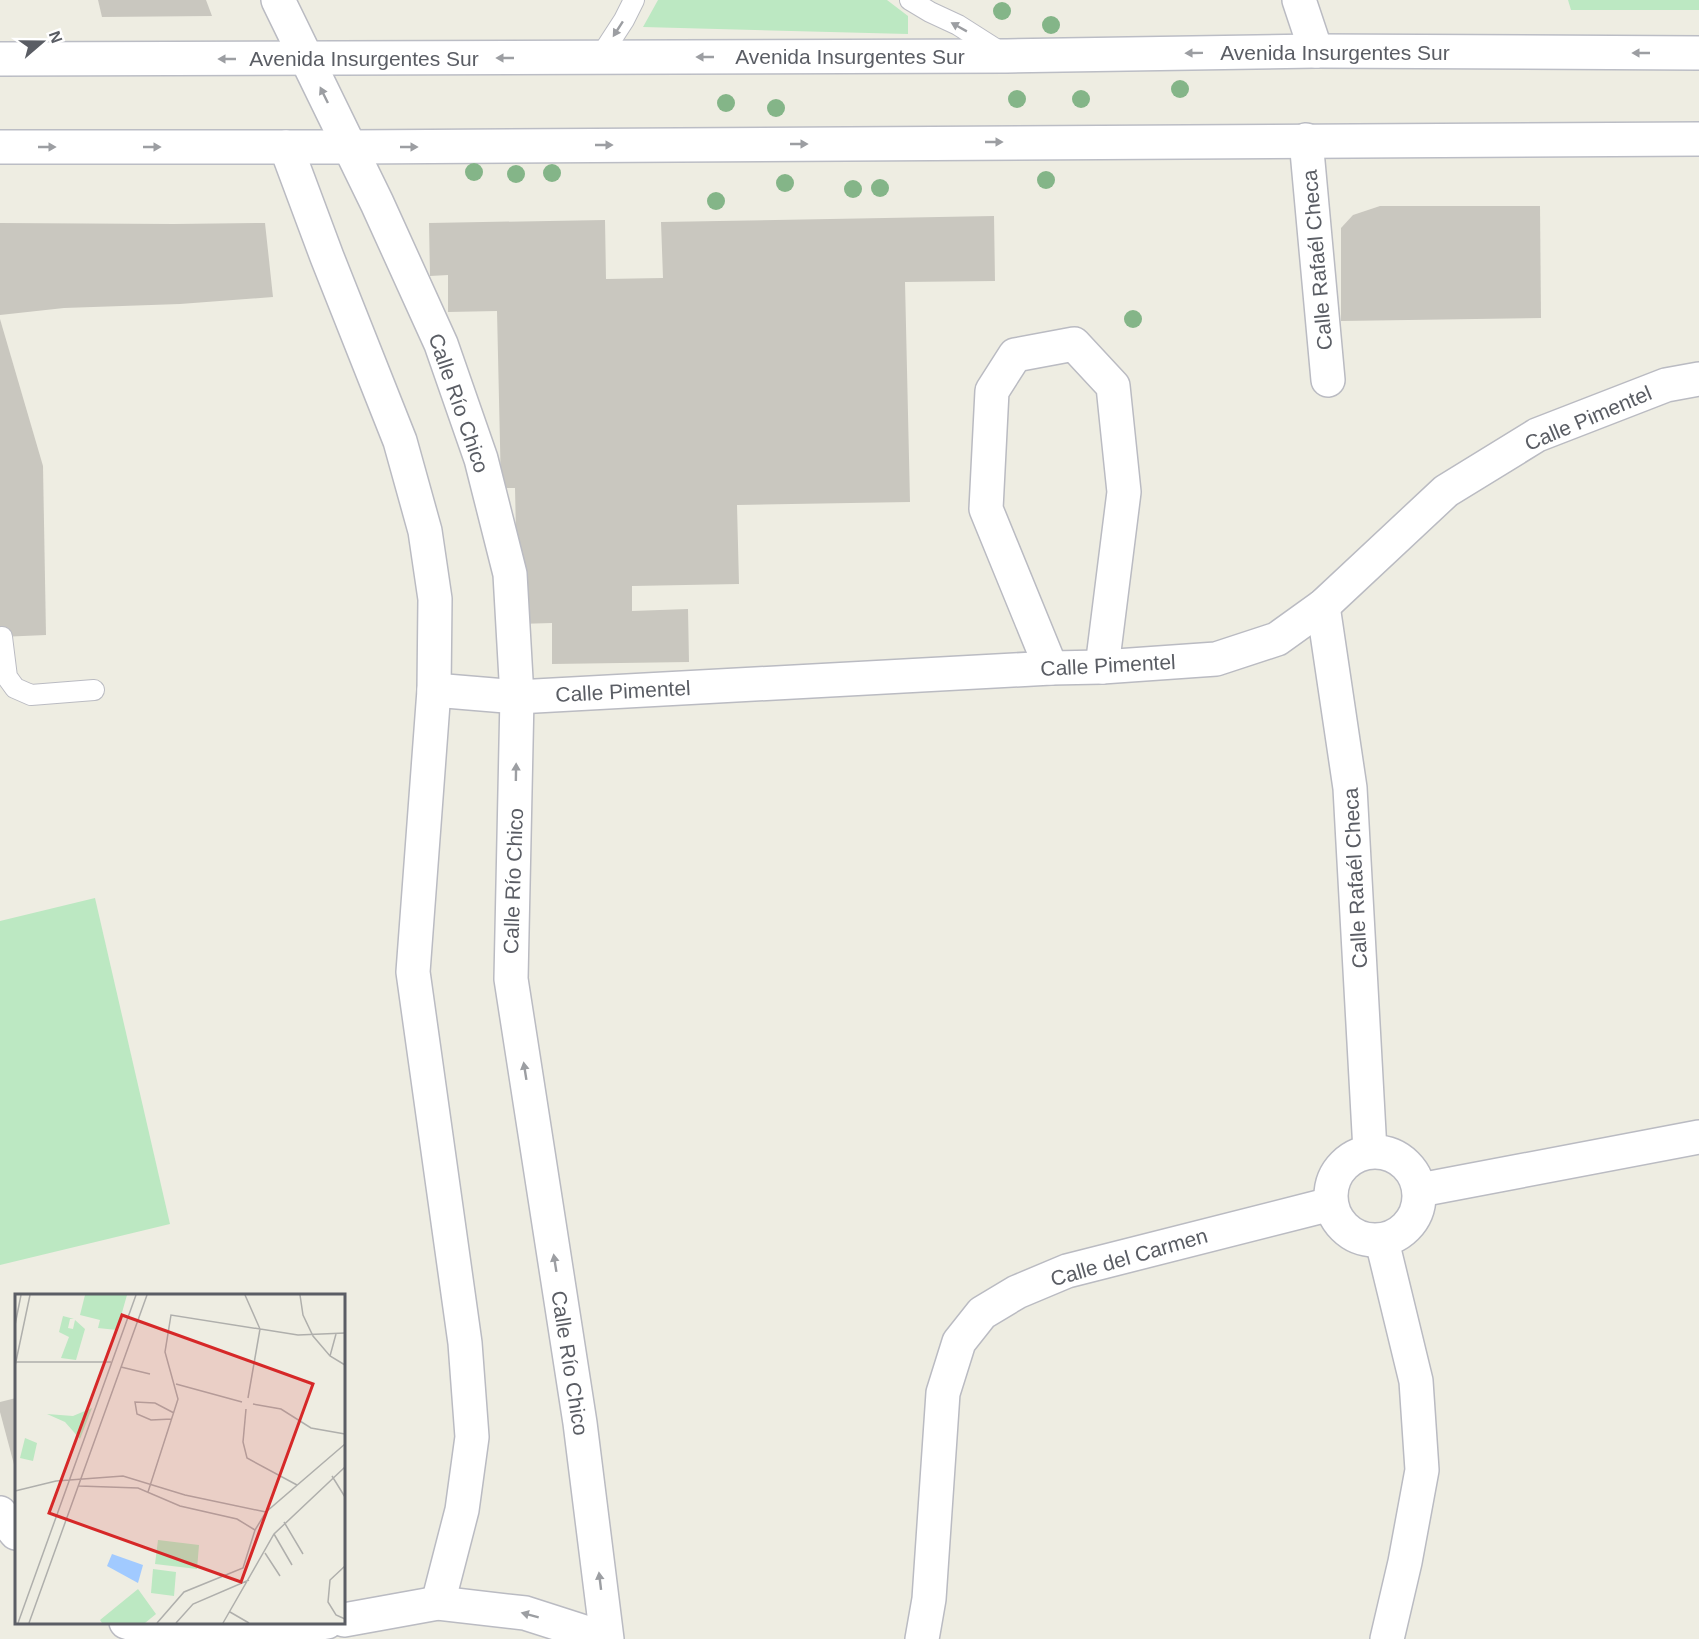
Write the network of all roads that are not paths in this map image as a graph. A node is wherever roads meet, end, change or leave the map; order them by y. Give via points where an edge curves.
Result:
1 (278, 0) edge
2 (634, 0) edge
3 (910, 0) edge
4 (1299, 0) edge
5 (1316, 51) junction
6 (1699, 53) edge
7 (1007, 56) junction
8 (600, 57) junction
9 (306, 58) junction
10 (0, 59) edge
11 (1699, 139) edge
12 (1306, 140) junction
13 (0, 147) edge
14 (286, 147) junction
15 (350, 147) junction
16 (1699, 379) edge
17 (1328, 380) dead end
18 (1323, 606) junction
19 (2, 637) dead end
20 (1102, 667) junction
21 (1051, 668) junction
22 (94, 690) dead end
23 (440, 691) junction
24 (508, 696) junction
25 (1699, 1137) edge
26 (1370, 1151) junction
27 (1420, 1190) junction
28 (1331, 1204) junction
29 (1382, 1241) junction
30 (0, 1513) edge
31 (15, 1532) edge
32 (438, 1604) junction
33 (345, 1620) edge
34 (115, 1624) edge
35 (130, 1624) edge
36 (320, 1624) edge
37 (107, 1639) edge
38 (607, 1639) edge
39 (922, 1639) edge
40 (1387, 1639) edge

1 - 9 street, Calle Río Chico
2 -> 8 lane
7 -> 3 lane
4 - 5 street
6 -> 5 street, Avenida Insurgentes Sur
5 -> 7 street, Avenida Insurgentes Sur
7 -> 8 street, Avenida Insurgentes Sur
8 -> 9 street, Avenida Insurgentes Sur
9 -> 10 street, Avenida Insurgentes Sur
15 -> 9 street, Calle Río Chico
11 - 12 street
15 -> 12 street
12 - 17 street, Calle Rafaél Checa
13 -> 14 street
14 - 15 street
14 - 23 street via 400,441 422,520 435,599
15 - 24 street, Calle Río Chico via 441,344 481,459 510,574
16 - 18 street, Calle Pimentel via 1666,385 1537,435 1446,491
18 - 20 street, Calle Pimentel via 1277,639 1216,659
18 - 26 street, Calle Rafaél Checa via 1350,788
19 - 22 lane via 7,677 15,688 30,695
20 - 21 street, Calle Pimentel
20 - 21 street via 1124,492 1113,386 1074,344 1015,356 992,391 986,509
21 - 24 street, Calle Pimentel
23 - 24 street, Calle Pimentel
23 - 32 street via 413,972 465,1343 472,1437 462,1510
38 -> 24 street, Calle Río Chico via 580,1423 511,979
25 - 27 street
26 - 27 street via 1402,1160 1414,1173
26 - 28 street via 1353,1157 1339,1169 1332,1185
27 - 29 street via 1411,1223 1398,1235
28 - 29 street via 1337,1220 1349,1233 1365,1240
28 - 39 street, Calle del Carmen via 1067,1271 1017,1292 982,1313 959,1342 943,1393
29 - 40 street via 1416,1381 1422,1470
30 - 31 street
32 - 33 street
38 -> 32 street via 525,1613
34 - 37 street
35 - 36 street via 175,1637 248,1635

